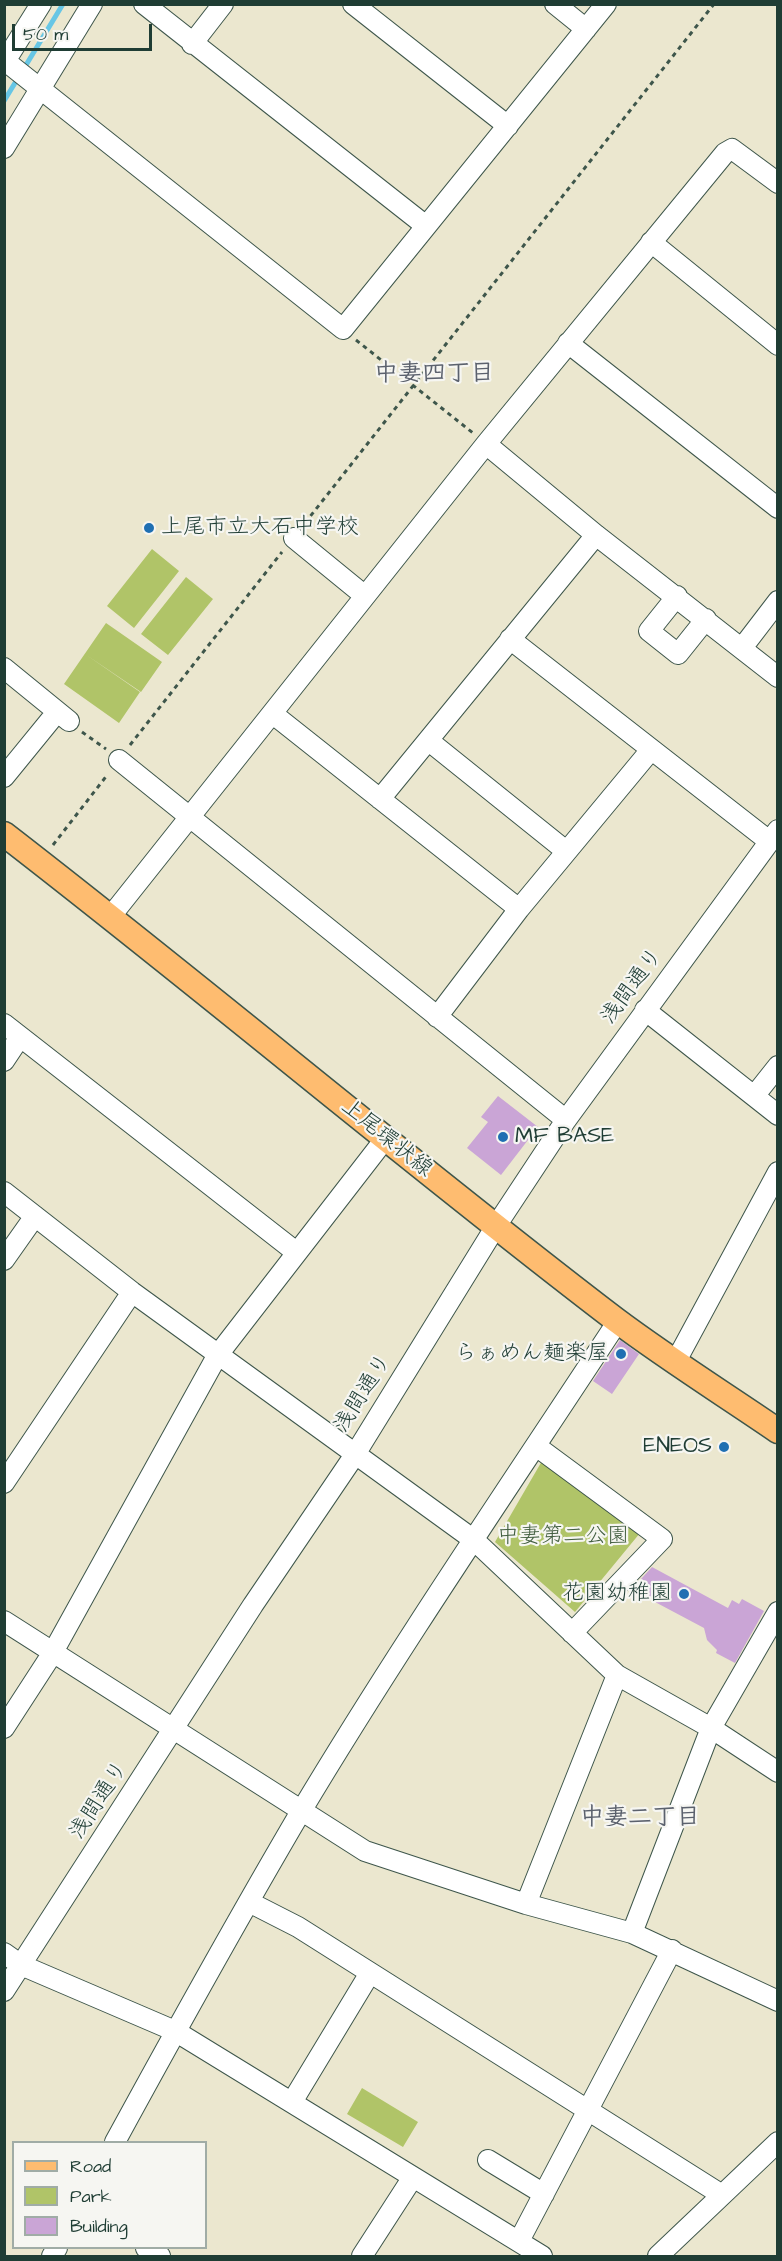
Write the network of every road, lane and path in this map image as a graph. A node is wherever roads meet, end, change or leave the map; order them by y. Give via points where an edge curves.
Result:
1 (41, 4) edge
2 (92, 4) edge
3 (144, 4) edge
4 (223, 4) edge
5 (353, 4) edge
6 (555, 4) edge
7 (606, 4) edge
8 (714, 4) edge
9 (586, 29) junction
10 (192, 44) junction
11 (5, 61) edge
12 (41, 88) junction
13 (508, 126) junction
14 (4, 148) edge
15 (777, 183) edge
16 (426, 226) junction
17 (651, 242) junction
18 (343, 329) junction
19 (568, 343) junction
20 (777, 345) edge
21 (413, 386) junction
22 (486, 444) junction
23 (777, 508) edge
24 (596, 535) junction
25 (294, 538) junction
26 (365, 596) junction
27 (677, 596) junction
28 (777, 601) edge
29 (706, 619) junction
30 (510, 639) junction
31 (742, 648) junction
32 (4, 668) edge
33 (777, 676) edge
34 (273, 714) junction
35 (63, 717) junction
36 (429, 741) junction
37 (650, 750) junction
38 (119, 760) junction
39 (4, 777) edge
40 (380, 799) junction
41 (190, 817) junction
42 (4, 834) edge
43 (773, 836) edge
44 (566, 851) junction
45 (47, 852) dead end
46 (519, 909) junction
47 (111, 916) junction
48 (645, 1010) junction
49 (437, 1017) junction
50 (4, 1024) edge
51 (20, 1037) junction
52 (4, 1061) edge
53 (777, 1066) edge
54 (755, 1095) junction
55 (777, 1115) edge
56 (566, 1120) junction
57 (385, 1139) junction
58 (777, 1172) edge
59 (4, 1191) edge
60 (35, 1216) junction
61 (496, 1226) junction
62 (296, 1252) junction
63 (4, 1260) edge
64 (132, 1292) junction
65 (618, 1321) junction
66 (217, 1356) junction
67 (676, 1361) junction
68 (777, 1431) edge
69 (536, 1446) junction
70 (354, 1456) junction
71 (4, 1483) edge
72 (474, 1540) junction
73 (777, 1612) edge
74 (4, 1621) edge
75 (572, 1633) junction
76 (52, 1654) junction
77 (616, 1675) junction
78 (4, 1728) edge
79 (711, 1728) junction
80 (174, 1730) junction
81 (777, 1772) edge
82 (301, 1813) junction
83 (249, 1902) junction
84 (526, 1904) junction
85 (633, 1933) junction
86 (672, 1950) junction
87 (4, 1953) edge
88 (21, 1965) junction
89 (370, 1973) junction
90 (4, 1991) edge
91 (777, 2001) edge
92 (175, 2031) junction
93 (292, 2102) junction
94 (587, 2109) junction
95 (116, 2141) edge
96 (777, 2142) edge
97 (488, 2160) dead end
98 (413, 2177) junction
99 (544, 2194) junction
100 (722, 2195) junction
101 (519, 2241) junction
102 (362, 2256) edge
103 (542, 2256) edge
104 (658, 2256) edge

1 - 11 street
2 - 12 street
3 - 10 street
4 - 10 street
5 - 13 street
6 - 9 street
7 - 9 street
8 - 21 path
9 - 13 street
10 - 16 street
11 - 12 street
12 - 14 street
12 - 18 street
13 - 16 street
15 - 17 street via 732,149 724,153
16 - 18 street
17 - 19 street
17 - 20 street
18 - 21 path
19 - 22 street
19 - 23 street
21 - 22 path
21 - 25 path
22 - 24 street
22 - 26 street
24 - 27 street
24 - 30 street
25 - 26 street
25 - 38 path
26 - 34 street
27 - 29 street
27 - 29 street via 649,631 678,654
28 - 31 street
29 - 31 street
30 - 36 street
30 - 37 street
31 - 33 street
32 - 35 street
34 - 40 street
34 - 41 street
35 - 38 path
35 - 39 street
36 - 40 street
36 - 44 street
37 - 43 street
37 - 44 street
38 - 41 street
38 - 45 path
40 - 46 street
41 - 47 street
41 - 49 street
42 - 47 main road, 上尾環状線
43 - 48 street, 浅間通り
44 - 46 street
46 - 49 street
47 - 57 main road, 上尾環状線
48 - 54 street
48 - 56 street, 浅間通り
49 - 56 street
50 - 51 street
51 - 52 street
51 - 62 street
53 - 54 street
54 - 55 street
56 - 61 street, 浅間通り
57 - 61 main road, 上尾環状線
57 - 62 street
58 - 67 street
59 - 60 street
60 - 63 street
60 - 64 street
61 - 65 main road, 上尾環状線
61 - 70 street, 浅間通り
62 - 66 street
64 - 66 street
64 - 71 street
65 - 67 main road, 上尾環状線
65 - 69 street
66 - 70 street
66 - 76 street
67 - 68 main road, 上尾環状線
69 - 72 street
69 - 75 street via 662,1539
70 - 72 street
70 - 80 street, 浅間通り
72 - 75 street
72 - 82 street
73 - 79 street
74 - 76 street
75 - 77 street
76 - 78 street
76 - 80 street
77 - 79 street
77 - 84 street
79 - 81 street
79 - 85 street
80 - 82 street
80 - 88 street, 浅間通り
82 - 83 street
82 - 84 street via 365,1851
83 - 89 street via 298,1927
83 - 92 street
84 - 85 street
85 - 86 street
86 - 91 street
86 - 94 street
87 - 88 street
88 - 90 street, 浅間通り
88 - 92 street
89 - 93 street
89 - 94 street
92 - 93 street
92 - 95 street
93 - 98 street
94 - 99 street
94 - 100 street
96 - 100 street
97 - 99 street
98 - 101 street
98 - 102 street
99 - 101 street
100 - 104 street
101 - 103 street

